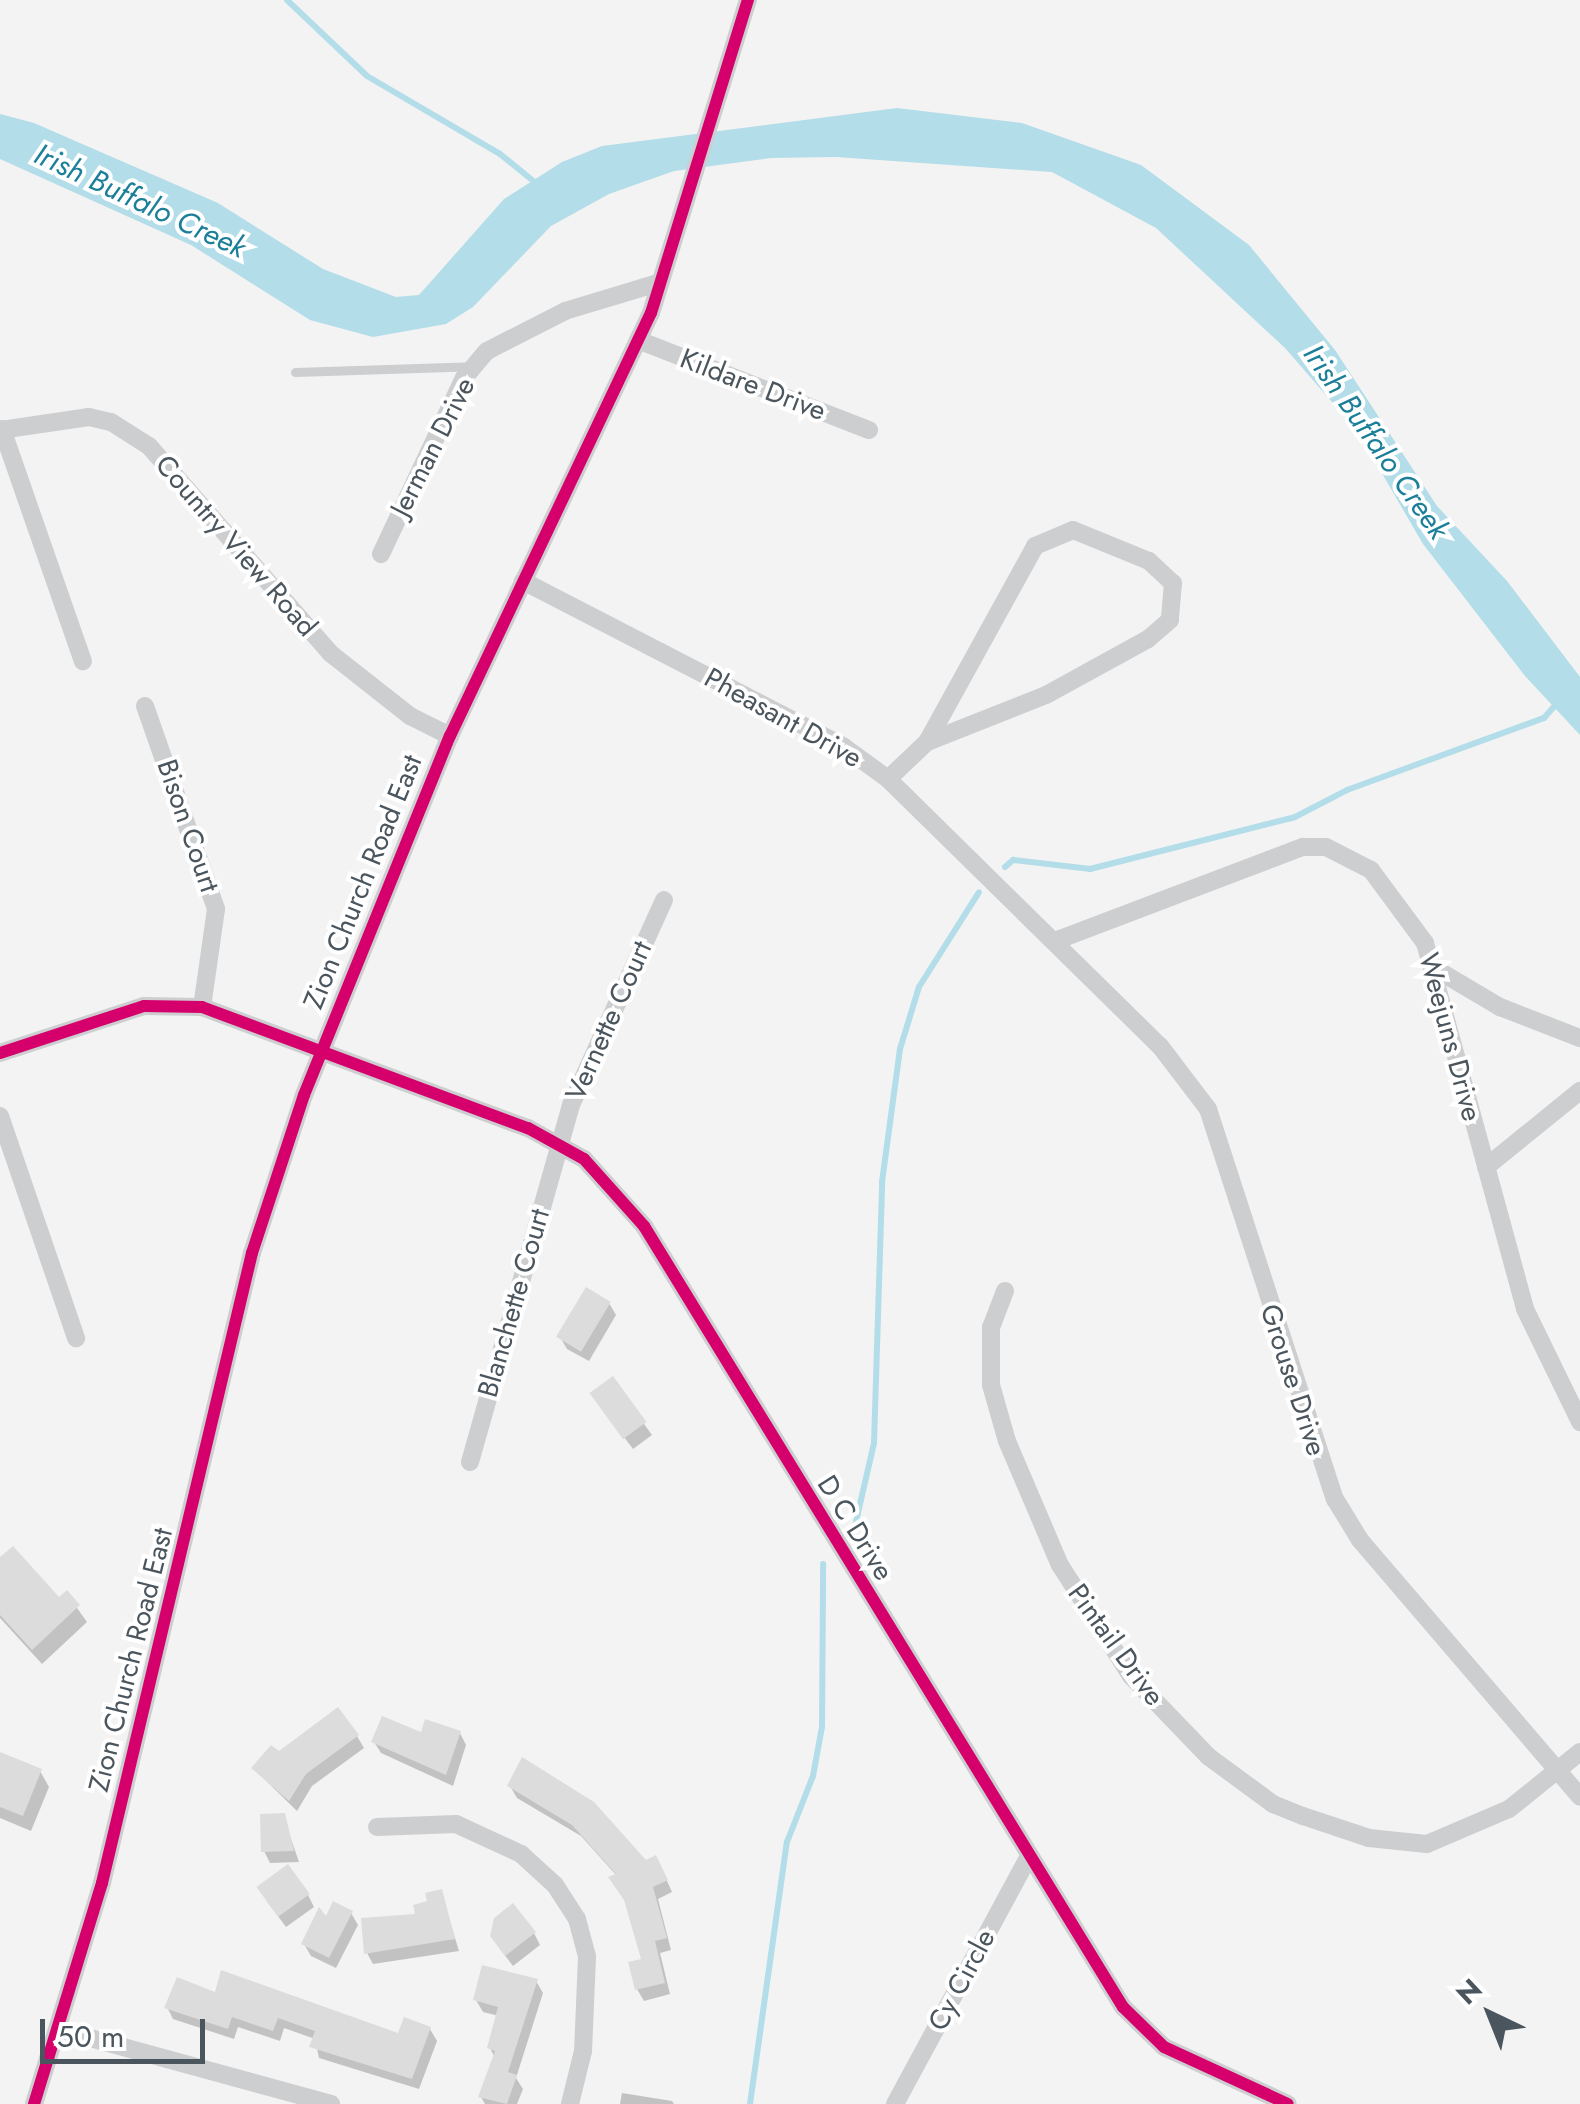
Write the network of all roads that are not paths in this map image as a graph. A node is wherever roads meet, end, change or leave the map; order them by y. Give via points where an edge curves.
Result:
1 (748, 0) edge
2 (661, 282) junction
3 (638, 340) junction
4 (474, 366) junction
5 (295, 372) dead end
6 (1, 430) edge
7 (869, 430) dead end
8 (381, 554) dead end
9 (523, 581) junction
10 (83, 660) dead end
11 (145, 706) dead end
12 (450, 736) junction
13 (927, 742) junction
14 (888, 779) junction
15 (664, 900) dead end
16 (1054, 941) junction
17 (1434, 968) junction
18 (202, 1007) junction
19 (1580, 1038) edge
20 (321, 1051) junction
21 (0, 1053) edge
22 (1580, 1091) edge
23 (0, 1116) edge
24 (559, 1144) junction
25 (1486, 1167) junction
26 (1005, 1290) dead end
27 (76, 1338) dead end
28 (1580, 1420) edge
29 (470, 1462) dead end
30 (1580, 1752) edge
31 (1556, 1770) junction
32 (1580, 1796) edge
33 (377, 1827) dead end
34 (1029, 1856) junction
35 (62, 2030) junction
36 (34, 2104) edge
37 (331, 2104) edge
38 (570, 2104) edge
39 (896, 2104) edge
40 (1288, 2104) edge

1 - 2 street, Zion Church Road East
2 - 3 street, Zion Church Road East
2 - 4 street, Jerman Drive via 520,330
3 - 7 street, Kildare Drive
3 - 9 street, Zion Church Road East
4 - 5 lane
4 - 8 street, Jerman Drive
6 - 10 street
6 - 12 street, Country View Road via 89,417 111,422 149,446 330,653 410,716
9 - 12 street, Zion Church Road East
9 - 14 street, Pheasant Drive via 844,747
11 - 18 street, Bison Court via 216,909
12 - 20 street, Zion Church Road East
13 - 13 street via 1035,546 1073,530 1149,560 1173,583 1170,620 1148,639 1046,694
13 - 14 street
14 - 16 street, Pheasant Drive
15 - 24 street, Vernette Court via 590,1058
16 - 17 street, Weejuns Drive via 1270,858 1326,848 1371,870 1400,902
16 - 31 street, Grouse Drive via 1200,1093 1334,1499 1360,1540
17 - 19 street via 1500,1006
17 - 25 street, Weejuns Drive
18 - 20 street, D C Drive
18 - 21 street, D C Drive via 144,1006
20 - 24 street, D C Drive
20 - 35 street, Zion Church Road East via 252,1253 169,1619
22 - 25 street
23 - 27 street
24 - 29 street, Blanchette Court
24 - 34 street, D C Drive via 594,1169 644,1226
25 - 28 street, Weejuns Drive via 1525,1309
26 - 31 street, Pintail Drive via 991,1326 991,1384 1007,1441 1060,1565 1130,1676 1209,1757 1273,1804 1401,1844 1427,1844 1482,1824
30 - 31 street, Pintail Drive
31 - 32 street, Grouse Drive
33 - 38 street via 456,1824 521,1854 554,1885 577,1919 587,1957 582,2051
34 - 39 street, Cy Circle
34 - 40 street, D C Drive via 1110,1988 1164,2047
35 - 36 street, Zion Church Road East
35 - 37 street

